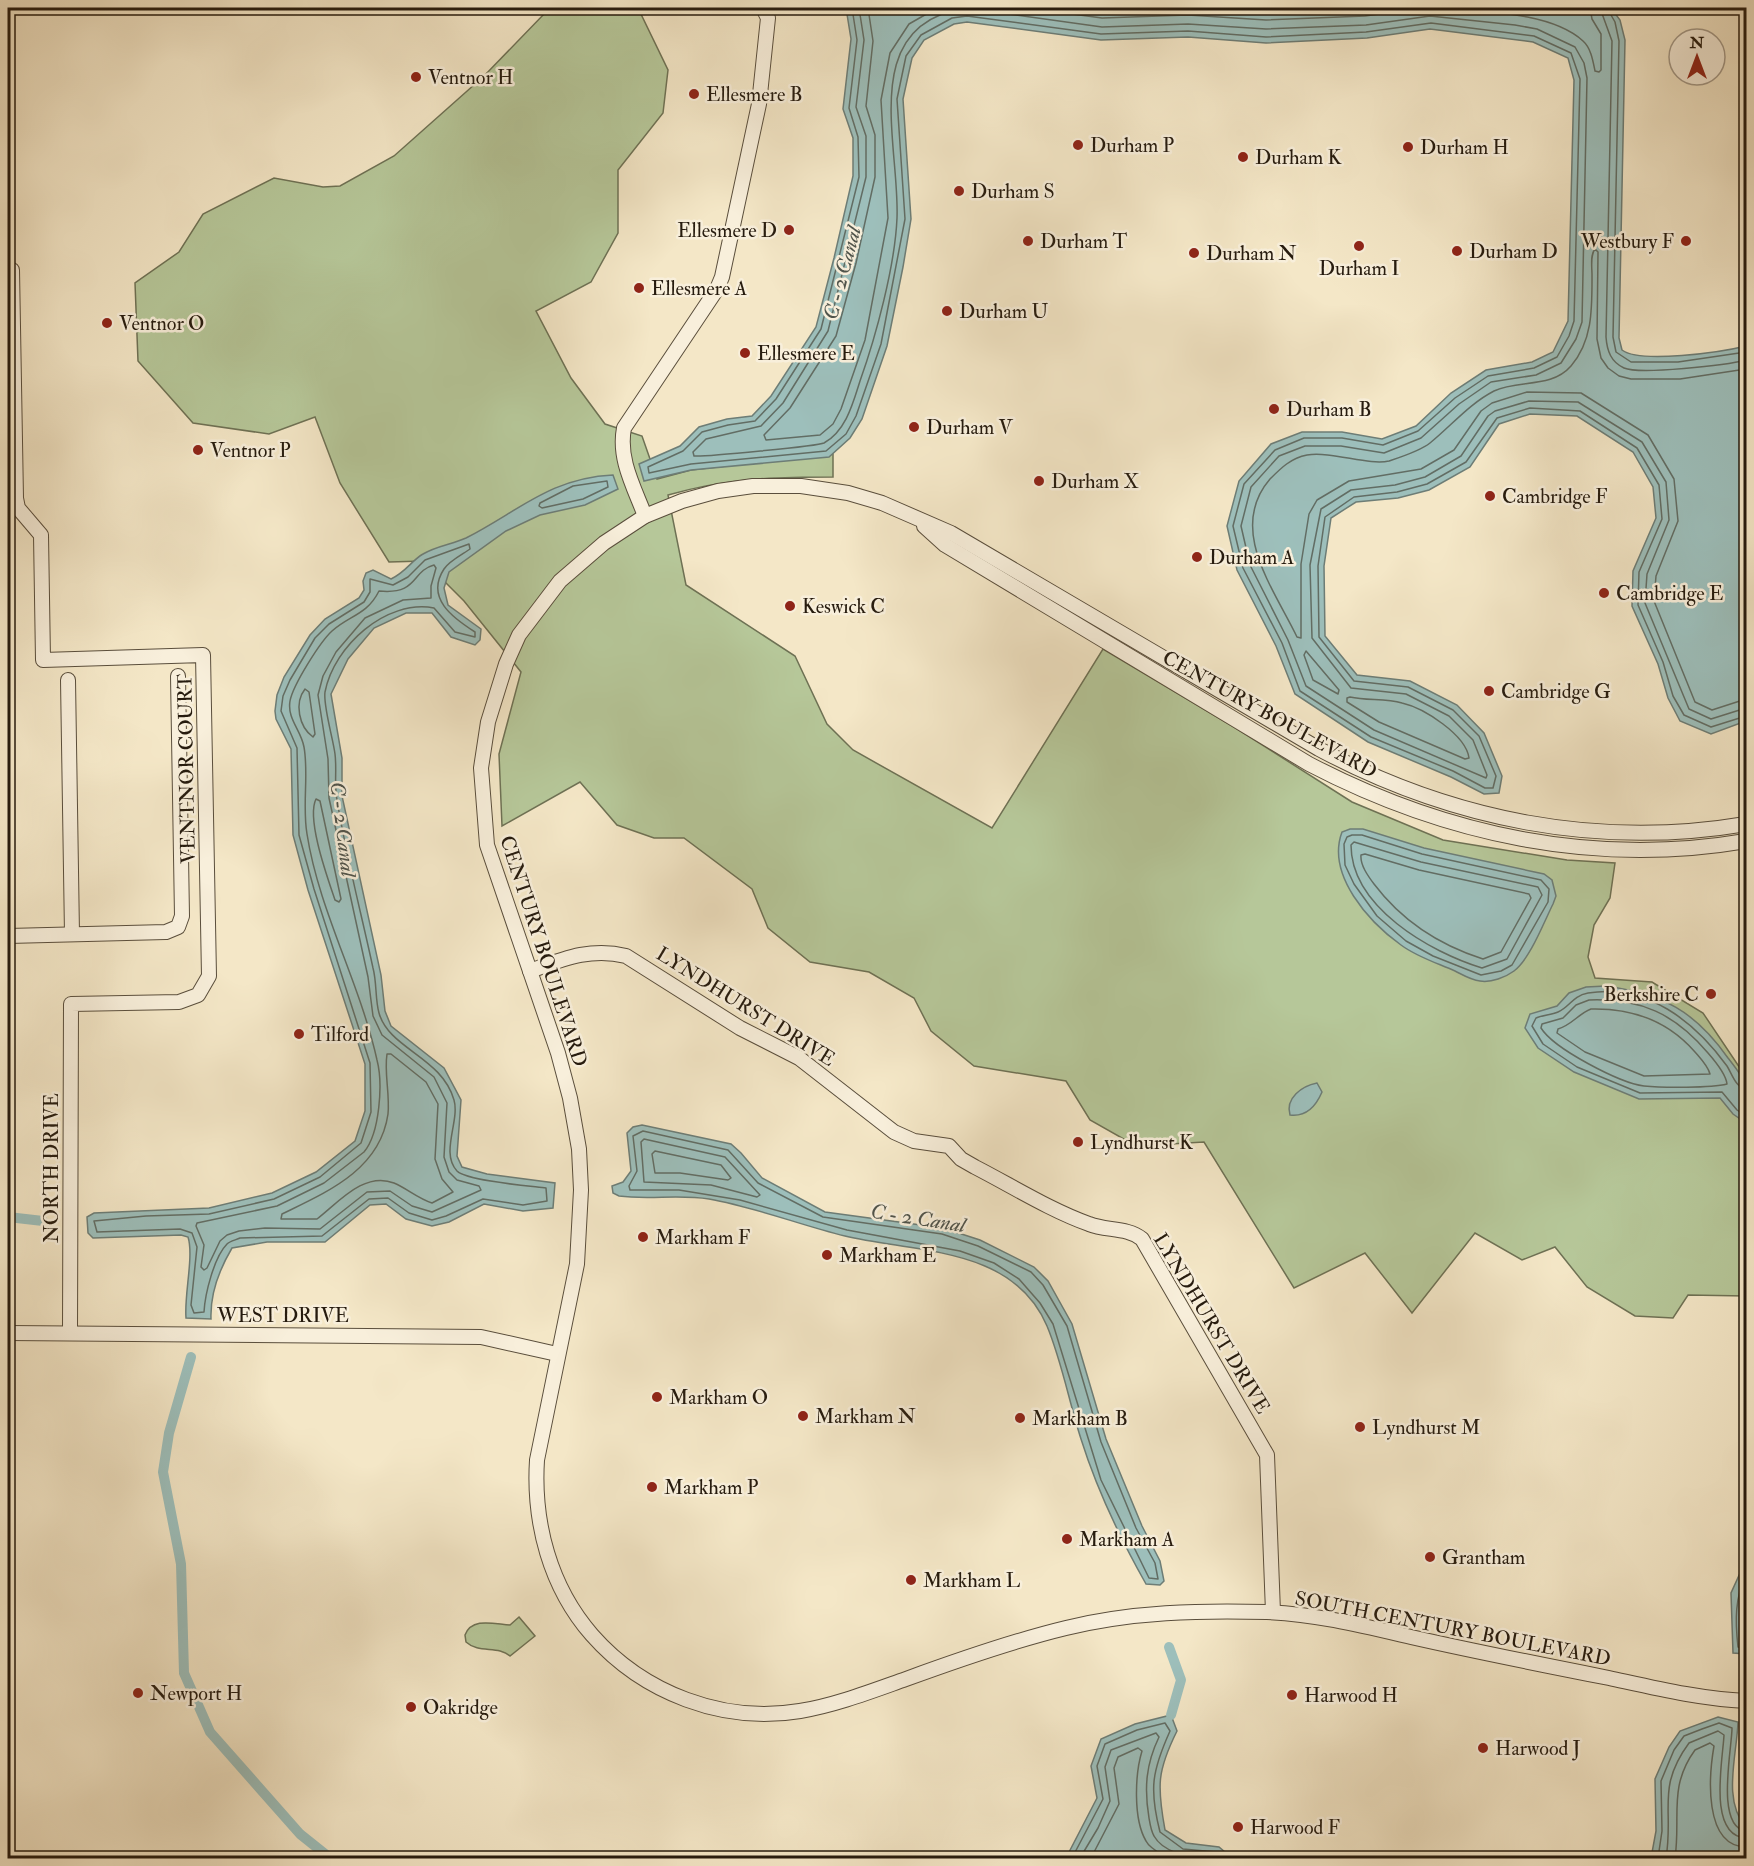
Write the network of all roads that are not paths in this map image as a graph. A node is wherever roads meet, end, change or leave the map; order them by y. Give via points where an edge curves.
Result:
1 (763, 8) edge
2 (8, 270) edge
3 (645, 516) junction
4 (918, 520) junction
5 (178, 676) dead end
6 (68, 680) dead end
7 (1746, 824) edge
8 (1746, 841) edge
9 (72, 934) junction
10 (8, 936) edge
11 (530, 971) junction
12 (71, 1004) joint
13 (8, 1333) edge
14 (70, 1333) junction
15 (557, 1353) junction
16 (536, 1487) joint
17 (1273, 1612) junction
18 (1746, 1701) edge

1 - 3 street via 768,18 759,104 722,277 712,298 624,428 623,459
2 - 12 street, VENTNOR COURT via 12,270 16,498 18,508 41,535 44,660 203,655 210,971 206,986 179,1002
3 - 4 street, CENTURY BOULEVARD via 718,491 787,485 867,498
3 - 11 street, CENTURY BOULEVARD via 604,543 560,581 540,607 510,654 488,722 481,768 487,845
4 - 7 street, CENTURY BOULEVARD via 951,533 1319,749 1424,797 1522,823 1593,832 1671,834
4 - 8 street, CENTURY BOULEVARD via 945,545 1299,758 1354,787 1418,813 1472,830 1581,849 1667,851
5 - 9 street via 182,916 178,927 166,932
6 - 9 street
9 - 10 street
11 - 15 street, CENTURY BOULEVARD via 558,1053 579,1149 579,1251
11 - 17 street, LYNDHURST DRIVE via 592,951 626,956 740,1028 799,1058 894,1132 914,1141 949,1146 975,1167 1079,1220 1142,1239 1268,1455
12 - 14 street, NORTH DRIVE
13 - 14 street, WEST DRIVE
14 - 15 street, WEST DRIVE via 481,1337
15 - 16 street, CENTURY BOULEVARD via 537,1460
16 - 17 street, SOUTH CENTURY BOULEVARD via 539,1523 548,1555 560,1585 585,1627 639,1676 678,1696 720,1709 762,1714 800,1711 853,1698 1067,1628 1201,1611
17 - 18 street, SOUTH CENTURY BOULEVARD via 1339,1621 1682,1695

